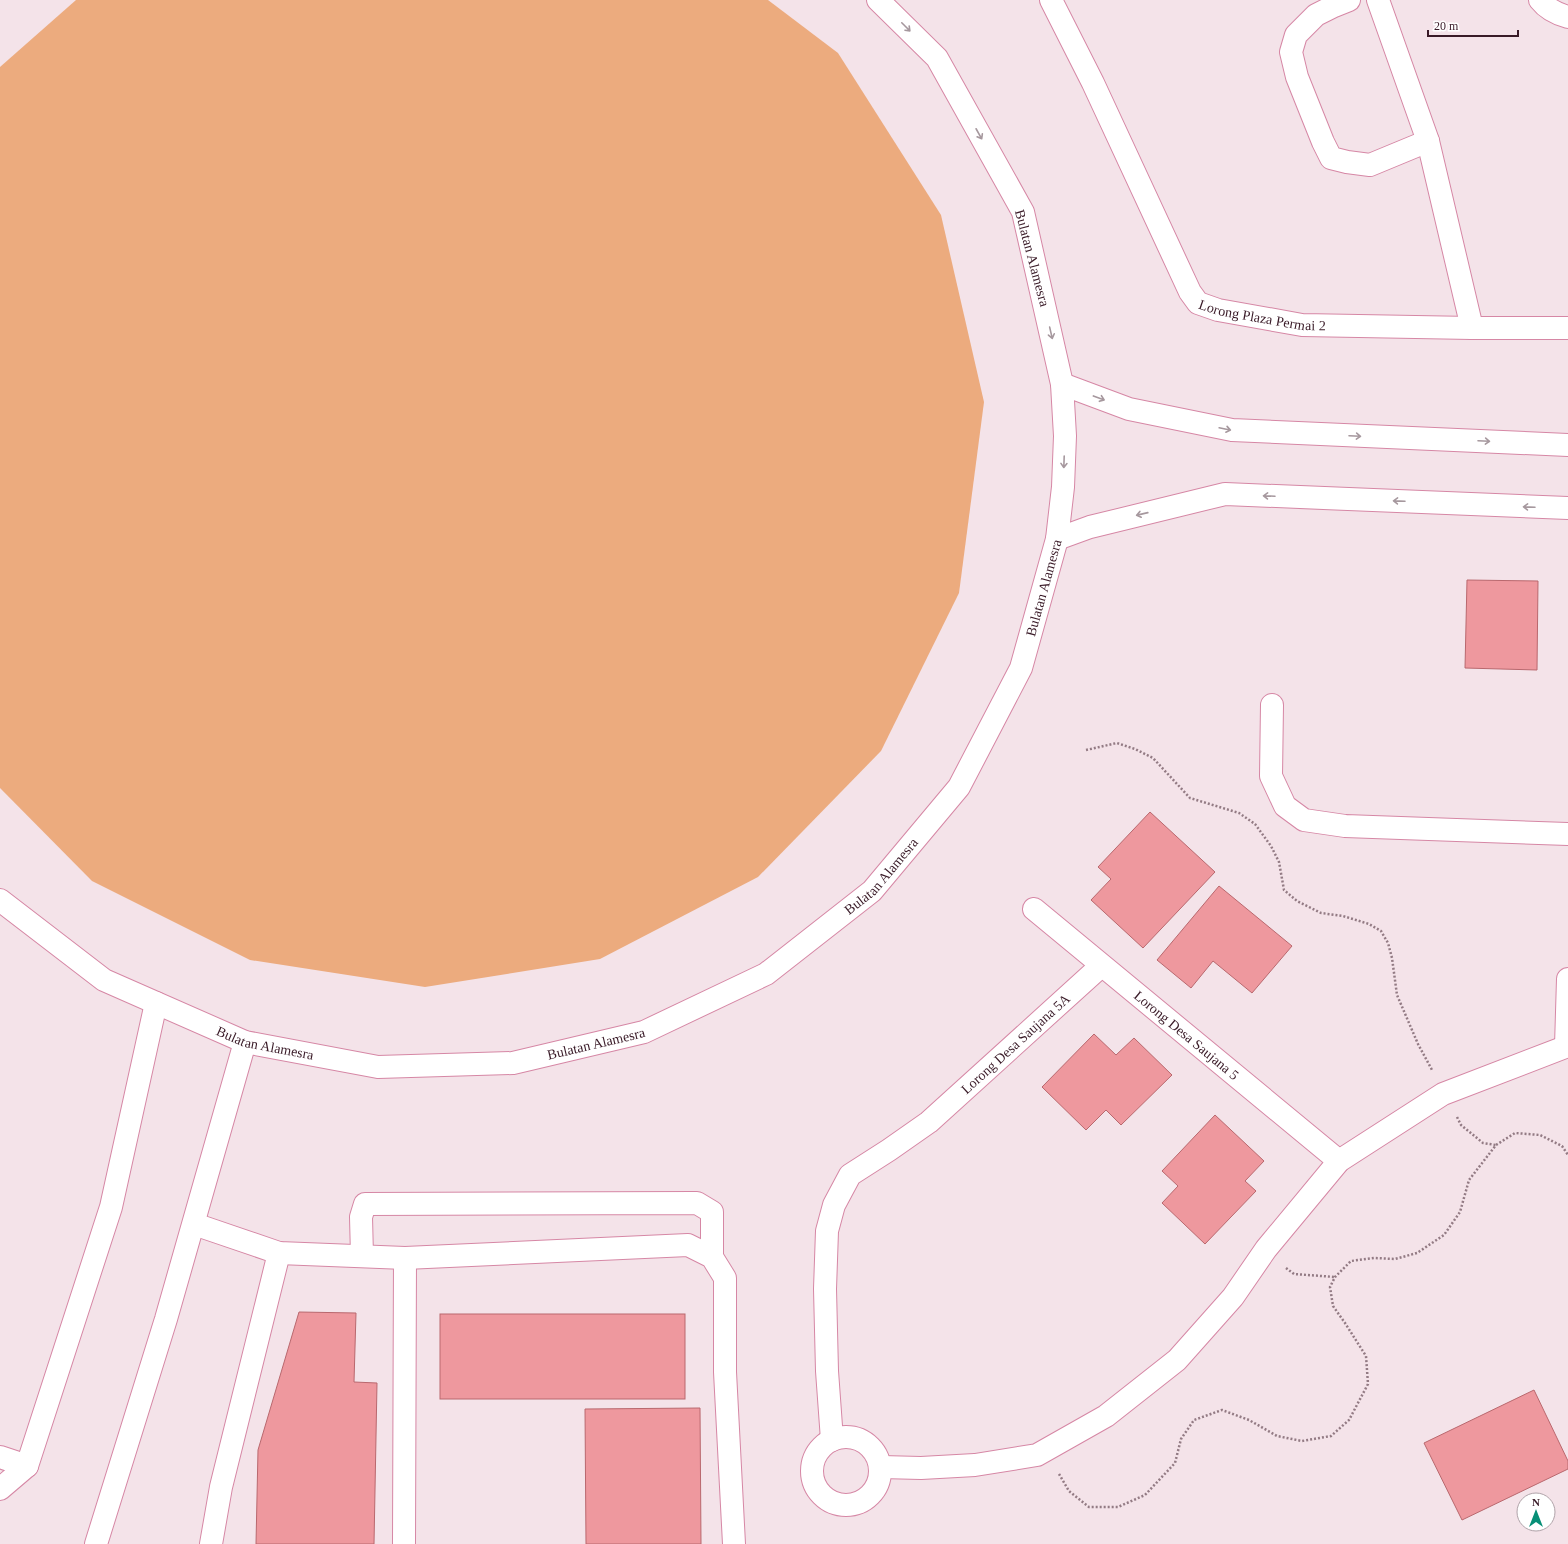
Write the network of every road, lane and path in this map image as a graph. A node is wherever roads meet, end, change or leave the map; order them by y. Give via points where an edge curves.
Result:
1 (878, 0) edge
2 (1051, 0) edge
3 (1349, 0) edge
4 (1378, 0) edge
5 (1540, 0) edge
6 (1568, 17) edge
7 (1428, 141) junction
8 (1472, 328) junction
9 (1568, 328) edge
10 (1062, 384) junction
11 (1568, 445) edge
12 (1568, 508) edge
13 (1057, 539) junction
14 (1272, 705) dead end
15 (1086, 750) dead end
16 (1568, 834) edge
17 (0, 900) edge
18 (1034, 910) dead end
19 (1101, 966) junction
20 (1568, 979) edge
21 (156, 1003) junction
22 (245, 1042) junction
23 (1567, 1046) edge
24 (1443, 1094) junction
25 (1496, 1145) junction
26 (1568, 1155) edge
27 (1339, 1161) junction
28 (194, 1224) junction
29 (1266, 1249) junction
30 (279, 1253) junction
31 (362, 1256) junction
32 (712, 1257) junction
33 (405, 1258) junction
34 (1335, 1277) junction
35 (832, 1440) junction
36 (1037, 1455) junction
37 (0, 1457) edge
38 (27, 1466) junction
39 (881, 1467) junction
40 (0, 1489) edge
41 (96, 1544) edge
42 (211, 1544) edge
43 (404, 1544) edge
44 (734, 1544) edge

1 -> 10 street, Bulatan Alamesra via 936,58 1022,212
2 - 8 street, Lorong Plaza Permai 2 via 1093,82 1190,292 1198,303 1218,310 1302,325
3 - 7 street via 1316,16 1296,35 1291,52 1297,77 1331,158 1370,165
4 - 7 street
5 - 6 street via 1557,14
7 - 8 street
8 - 9 street, Lorong Plaza Permai 2
10 -> 11 street via 1129,409 1232,430
10 -> 13 street, Bulatan Alamesra via 1065,436
12 -> 13 street via 1225,494 1090,526
13 - 22 street, Bulatan Alamesra via 1021,668 959,787 872,891 766,974 644,1032 513,1063 378,1067
14 - 16 street via 1271,776 1285,806 1304,820 1345,826
15 - 24 path via 1117,743 1153,758 1190,798 1239,813 1255,824 1279,862 1284,890 1297,901 1321,913 1343,916 1369,924 1381,931 1392,958 1397,995
17 - 21 street, Bulatan Alamesra via 104,980
18 - 19 street, Lorong Desa Saujana 5
19 - 27 street, Lorong Desa Saujana 5
19 - 35 street, Lorong Desa Saujana 5A via 929,1122 850,1175 834,1206 827,1231 825,1289
20 - 23 street
21 - 22 street, Bulatan Alamesra
21 - 38 street via 111,1207
22 - 28 street
23 - 24 street
24 - 25 path via 1461,1126 1483,1143
24 - 27 street
25 - 26 path via 1515,1133 1540,1135 1562,1146
25 - 34 path via 1468,1180 1460,1212 1444,1235 1417,1253 1395,1259 1351,1261
27 - 29 street
28 - 30 street
28 - 41 street
29 - 34 path via 1294,1274
29 - 36 street via 1233,1297 1177,1360 1106,1416
30 - 31 street
30 - 42 street via 221,1487
31 - 32 street via 361,1217 365,1204 697,1203 712,1212
31 - 33 street
32 - 33 street via 688,1245
32 - 44 street via 725,1278 725,1372
33 - 43 street
34 - 36 path via 1330,1287 1333,1306 1366,1356 1368,1384 1349,1420 1331,1436 1302,1441 1277,1436 1249,1420 1222,1410 1194,1420 1181,1439 1175,1463 1145,1496 1118,1507 1089,1507 1069,1491 1057,1471
35 - 39 street via 853,1437 863,1441 872,1448
35 - 39 street via 815,1456 812,1468 817,1490 835,1504 858,1504 868,1498 876,1490
36 - 39 street via 975,1465
37 - 38 street
38 - 40 street

